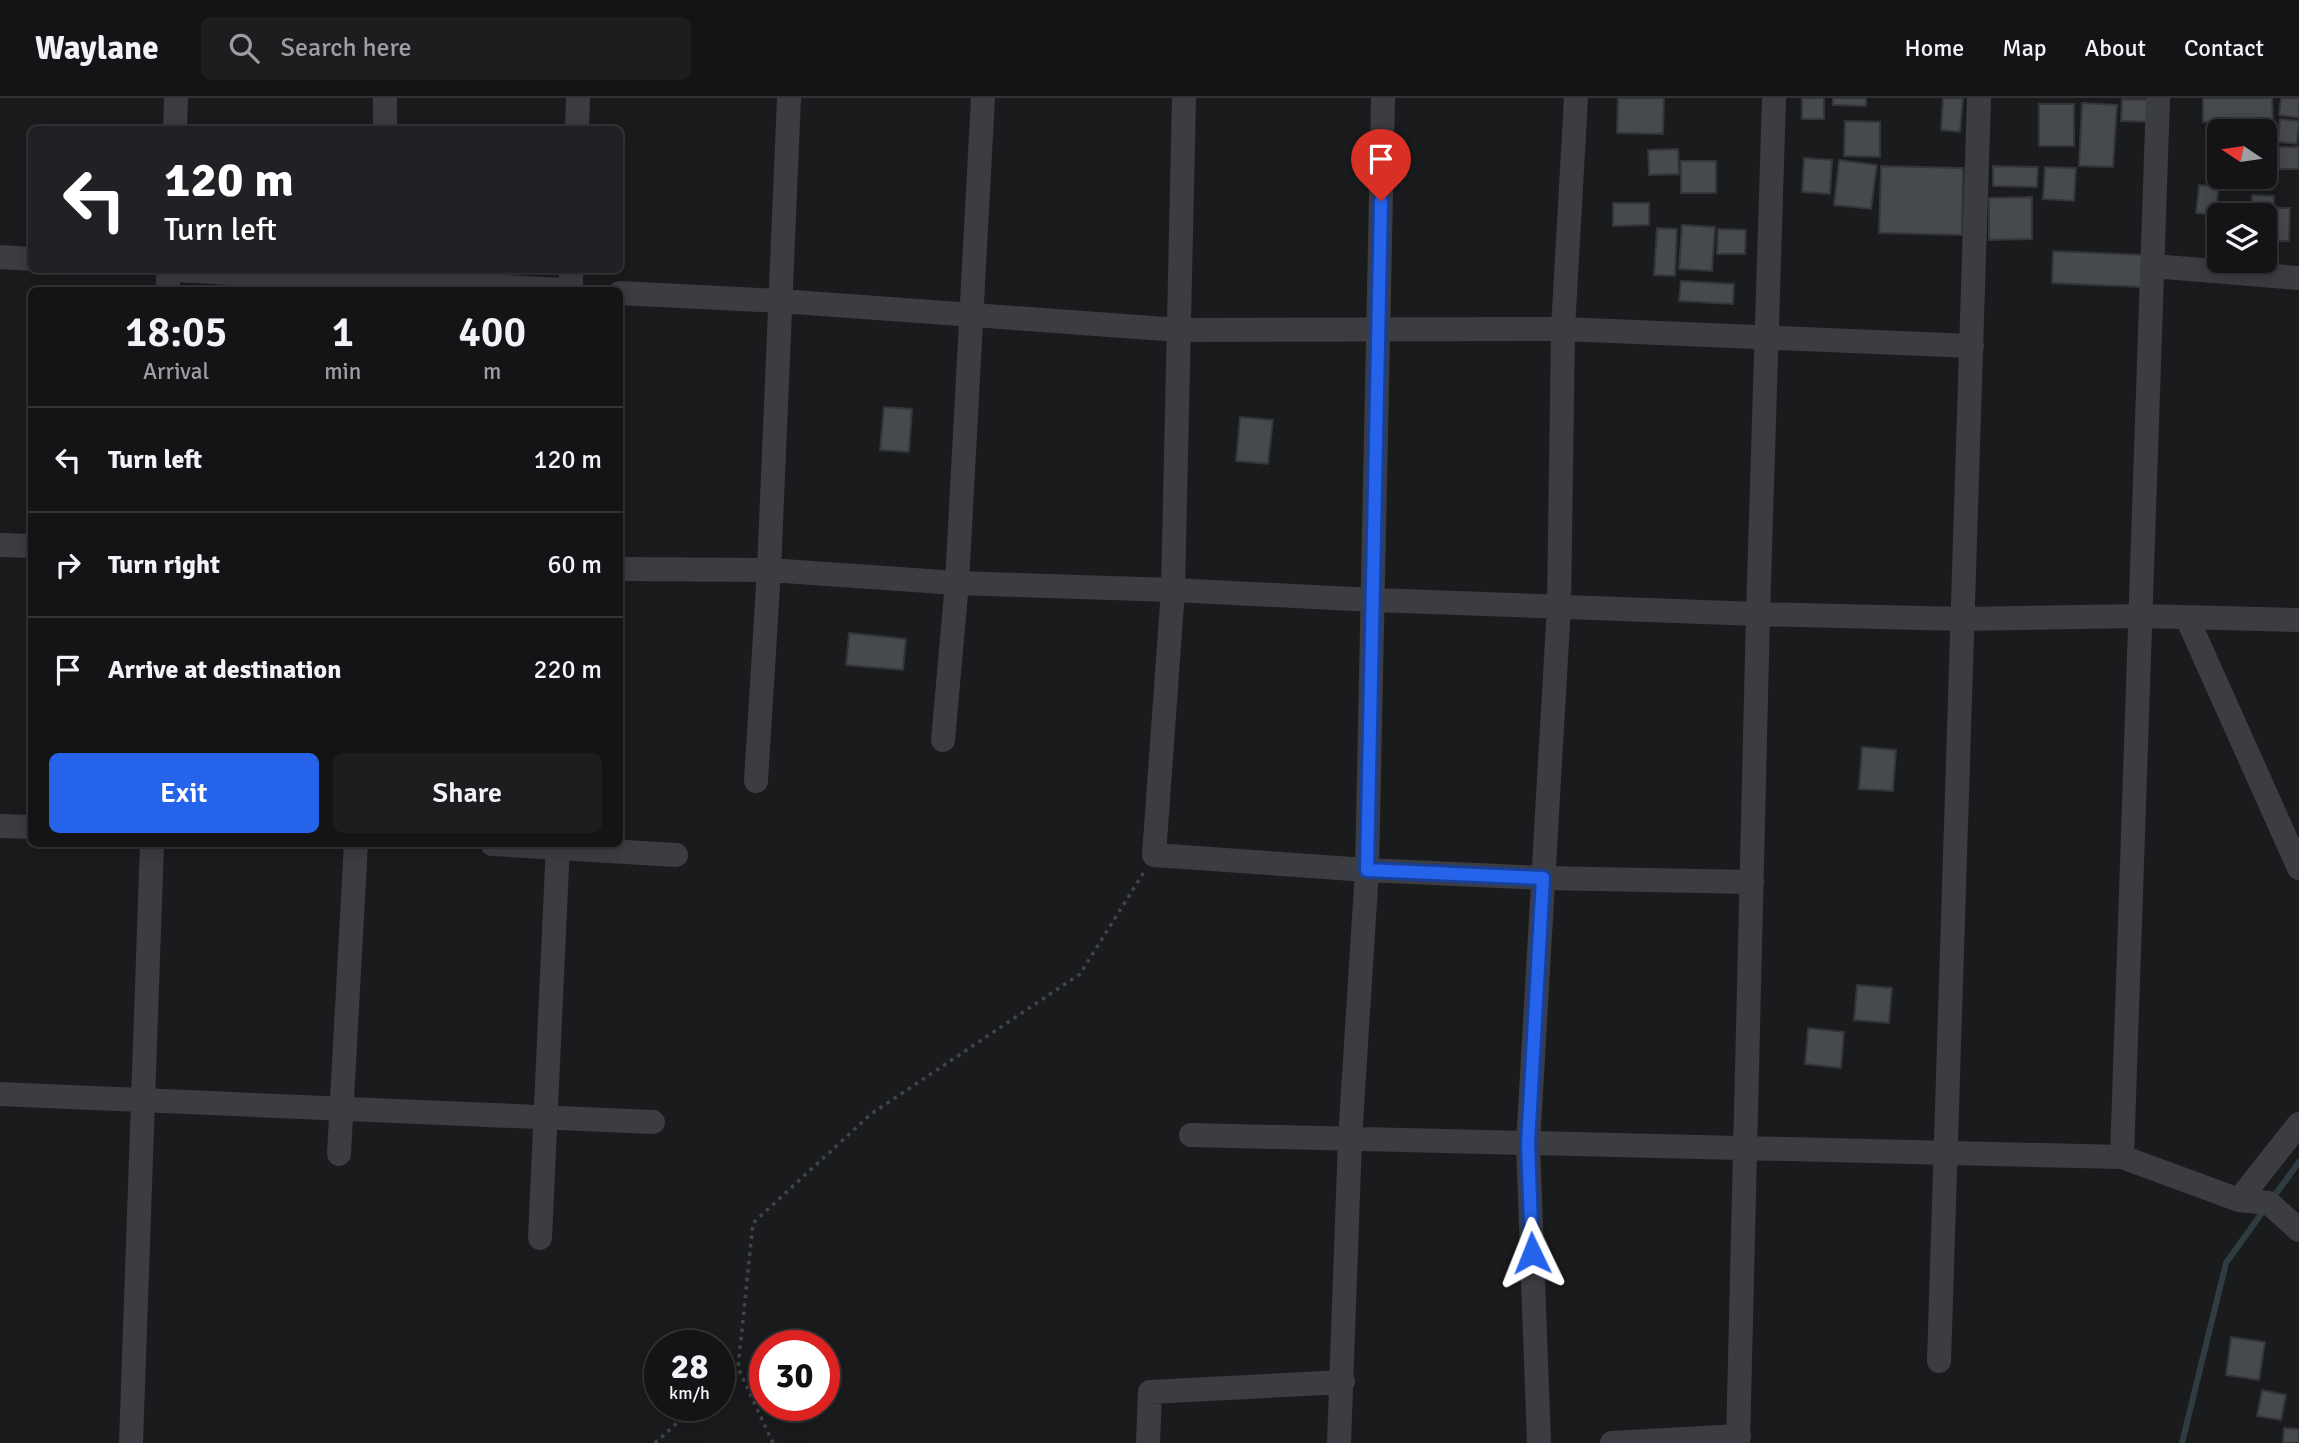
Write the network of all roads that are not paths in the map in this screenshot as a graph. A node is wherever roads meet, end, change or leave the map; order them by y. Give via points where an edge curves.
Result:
1 (176, 98) edge
2 (385, 98) edge
3 (578, 98) edge
4 (789, 98) edge
5 (983, 98) edge
6 (1184, 98) edge
7 (1383, 98) edge
8 (1576, 98) edge
9 (1774, 98) edge
10 (1979, 98) edge
11 (2158, 98) edge
12 (175, 126) edge
13 (385, 126) edge
14 (577, 126) edge
15 (0, 257) edge
16 (28, 259) edge
17 (2153, 266) junction
18 (229, 273) edge
19 (2299, 278) edge
20 (386, 281) edge
21 (508, 287) edge
22 (623, 293) edge
23 (780, 301) junction
24 (973, 315) junction
25 (1378, 329) junction
26 (1563, 329) junction
27 (1179, 330) junction
28 (1766, 338) junction
29 (1972, 346) junction
30 (0, 545) edge
31 (28, 546) edge
32 (623, 569) edge
33 (769, 570) junction
34 (957, 583) junction
35 (1173, 590) junction
36 (1374, 600) junction
37 (1559, 606) junction
38 (1758, 614) junction
39 (2142, 616) junction
40 (2187, 618) junction
41 (1962, 619) junction
42 (2299, 620) edge
43 (943, 740) dead end
44 (756, 781) dead end
45 (0, 826) edge
46 (28, 827) edge
47 (152, 847) edge
48 (356, 847) edge
49 (558, 847) edge
50 (582, 847) edge
51 (676, 855) dead end
52 (2299, 868) edge
53 (1367, 870) junction
54 (1543, 878) junction
55 (1752, 882) junction
56 (0, 1094) edge
57 (143, 1100) junction
58 (341, 1109) junction
59 (545, 1118) junction
60 (653, 1122) dead end
61 (2299, 1124) edge
62 (1191, 1135) dead end
63 (1349, 1139) junction
64 (1528, 1144) junction
65 (1747, 1147) junction
66 (1946, 1152) junction
67 (339, 1154) dead end
68 (2122, 1157) junction
69 (2239, 1200) junction
70 (2299, 1230) edge
71 (540, 1238) dead end
72 (1939, 1361) dead end
73 (1343, 1382) junction
74 (1738, 1440) edge
75 (131, 1443) edge
76 (1148, 1443) edge
77 (1339, 1443) edge
78 (1539, 1443) edge
79 (1612, 1443) edge

1 - 12 street
2 - 13 street
3 - 14 street
4 - 23 street
5 - 24 street
6 - 27 street
7 - 25 street
8 - 26 street
9 - 28 street
10 - 29 street
11 - 17 street
15 - 16 street
17 - 19 street
17 - 39 street
18 - 20 street
20 - 21 street
22 - 23 street
23 - 24 street
23 - 33 street
24 - 27 street
24 - 34 street
25 - 26 street
25 - 27 street
25 - 36 street
26 - 28 street
26 - 37 street
27 - 35 street
28 - 29 street
28 - 38 street
29 - 41 street
30 - 31 street
32 - 33 street
33 - 34 street
33 - 44 street
34 - 35 street
34 - 43 street
35 - 36 street
35 - 53 street via 1154,855
36 - 37 street
36 - 53 street
37 - 38 street
37 - 54 street
38 - 41 street
38 - 55 street
39 - 40 street
39 - 41 street
39 - 68 street
40 - 42 street
40 - 52 street
41 - 66 street
45 - 46 street
47 - 57 street
48 - 58 street
49 - 59 street
50 - 51 street
53 - 54 street
53 - 63 street
54 - 55 street
54 - 64 street
55 - 65 street
56 - 57 street
57 - 58 street
57 - 75 street
58 - 59 street
58 - 67 street
59 - 60 street
59 - 71 street
61 - 69 street
62 - 63 street
63 - 64 street
63 - 73 street
64 - 65 street
64 - 78 street
65 - 66 street
65 - 74 street
66 - 68 street
66 - 72 street
68 - 69 street
69 - 70 street via 2269,1203
73 - 76 street via 1150,1392
73 - 77 street
74 - 79 street

